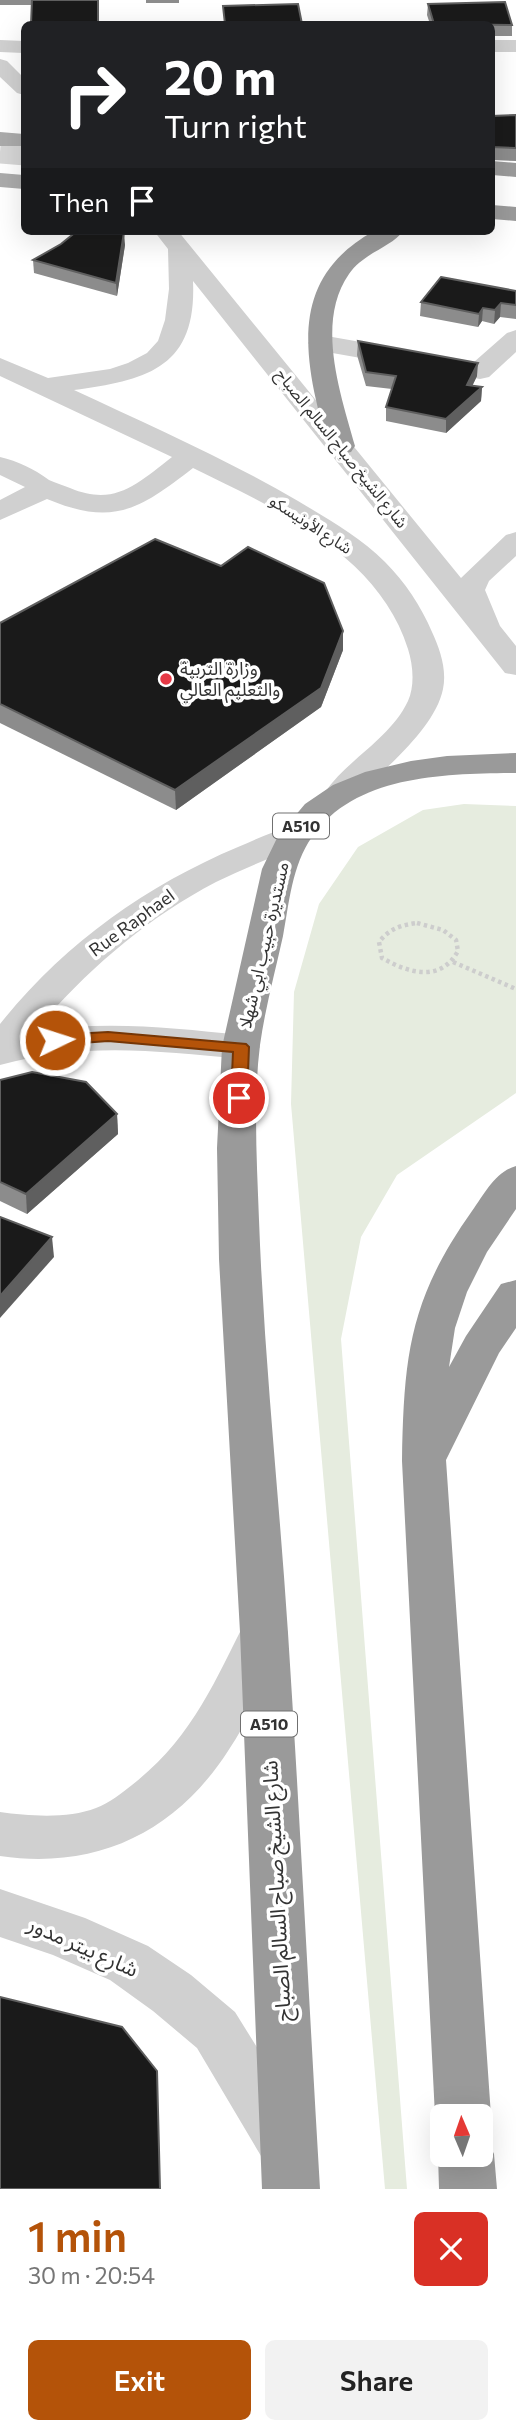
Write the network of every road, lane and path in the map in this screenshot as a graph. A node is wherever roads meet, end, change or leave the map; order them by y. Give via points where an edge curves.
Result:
1 (0, 46) edge
2 (495, 46) edge
3 (516, 46) edge
4 (21, 47) edge
5 (11, 67) edge
6 (21, 84) edge
7 (0, 139) edge
8 (21, 140) edge
9 (495, 168) edge
10 (516, 170) edge
11 (0, 180) edge
12 (21, 182) edge
13 (495, 186) edge
14 (516, 187) edge
15 (495, 202) edge
16 (516, 203) edge
17 (495, 212) edge
18 (516, 214) edge
19 (384, 235) edge
20 (173, 239) edge
21 (516, 338) edge
22 (321, 343) junction
23 (0, 366) edge
24 (43, 387) junction
25 (341, 446) junction
26 (191, 456) junction
27 (0, 465) edge
28 (40, 486) junction
29 (0, 511) edge
30 (516, 541) edge
31 (495, 642) junction
32 (516, 666) edge
33 (516, 763) edge
34 (342, 792) junction
35 (293, 836) junction
36 (453, 962) junction
37 (516, 989) edge
38 (241, 1047) junction
39 (0, 1051) edge
40 (516, 1180) edge
41 (240, 1259) joint
42 (516, 1295) edge
43 (424, 1461) junction
44 (264, 1632) junction
45 (0, 1834) edge
46 (0, 1913) edge
47 (462, 2104) edge
48 (467, 2167) edge
49 (290, 2170) edge
50 (468, 2189) edge

1 - 4 street
2 - 3 street
5 - 6 street
7 - 8 main road
9 - 10 highway
11 - 12 main road
13 - 14 highway
15 - 16 highway
17 - 18 highway
19 - 22 highway via 354,253 331,278 321,315
20 - 24 street via 182,306 173,341 164,354 143,367 114,375
20 - 25 street, شارع الشيخ صباح السالم الصباح
21 - 22 street via 480,370
22 - 25 highway
23 - 24 street, شارع الأونيسكو
24 - 26 street, شارع الأونيسكو
25 - 31 street, شارع الشيخ صباح السالم الصباح
26 - 28 street via 117,504 94,505
26 - 34 street, شارع الأونيسكو via 346,545 393,590 419,636 428,688 420,710
27 - 28 street
28 - 29 street via 37,493
30 - 31 street via 476,577 470,590
31 - 32 street, شارع الشيخ صباح السالم الصباح
33 - 34 highway, مستديرة حبيب ابي شهلا / A510 via 421,769
34 - 35 highway, مستديرة حبيب ابي شهلا / A510
35 - 38 highway, مستديرة حبيب ابي شهلا / A510 via 279,869
35 - 39 street, Rue Raphael via 189,882 102,942 37,1001
36 - 36 path via 458,942 452,934 430,925 404,925 379,942 382,958 401,970 427,973
36 - 37 path
38 - 39 street via 108,1037 33,1043
38 - 41 highway, مستديرة حبيب ابي شهلا / A510 via 237,1148
40 - 43 highway via 459,1265 439,1312 426,1397
41 - 44 highway, شارع الشيخ صباح السالم الصباح / A510
42 - 43 highway via 481,1347
43 - 47 highway
44 - 45 street via 201,1750 141,1806 107,1827 80,1833
44 - 49 highway, شارع الشيخ صباح السالم الصباح / A510
46 - 49 street, شارع بيتر مدور via 129,1963 216,2030
48 - 50 highway

